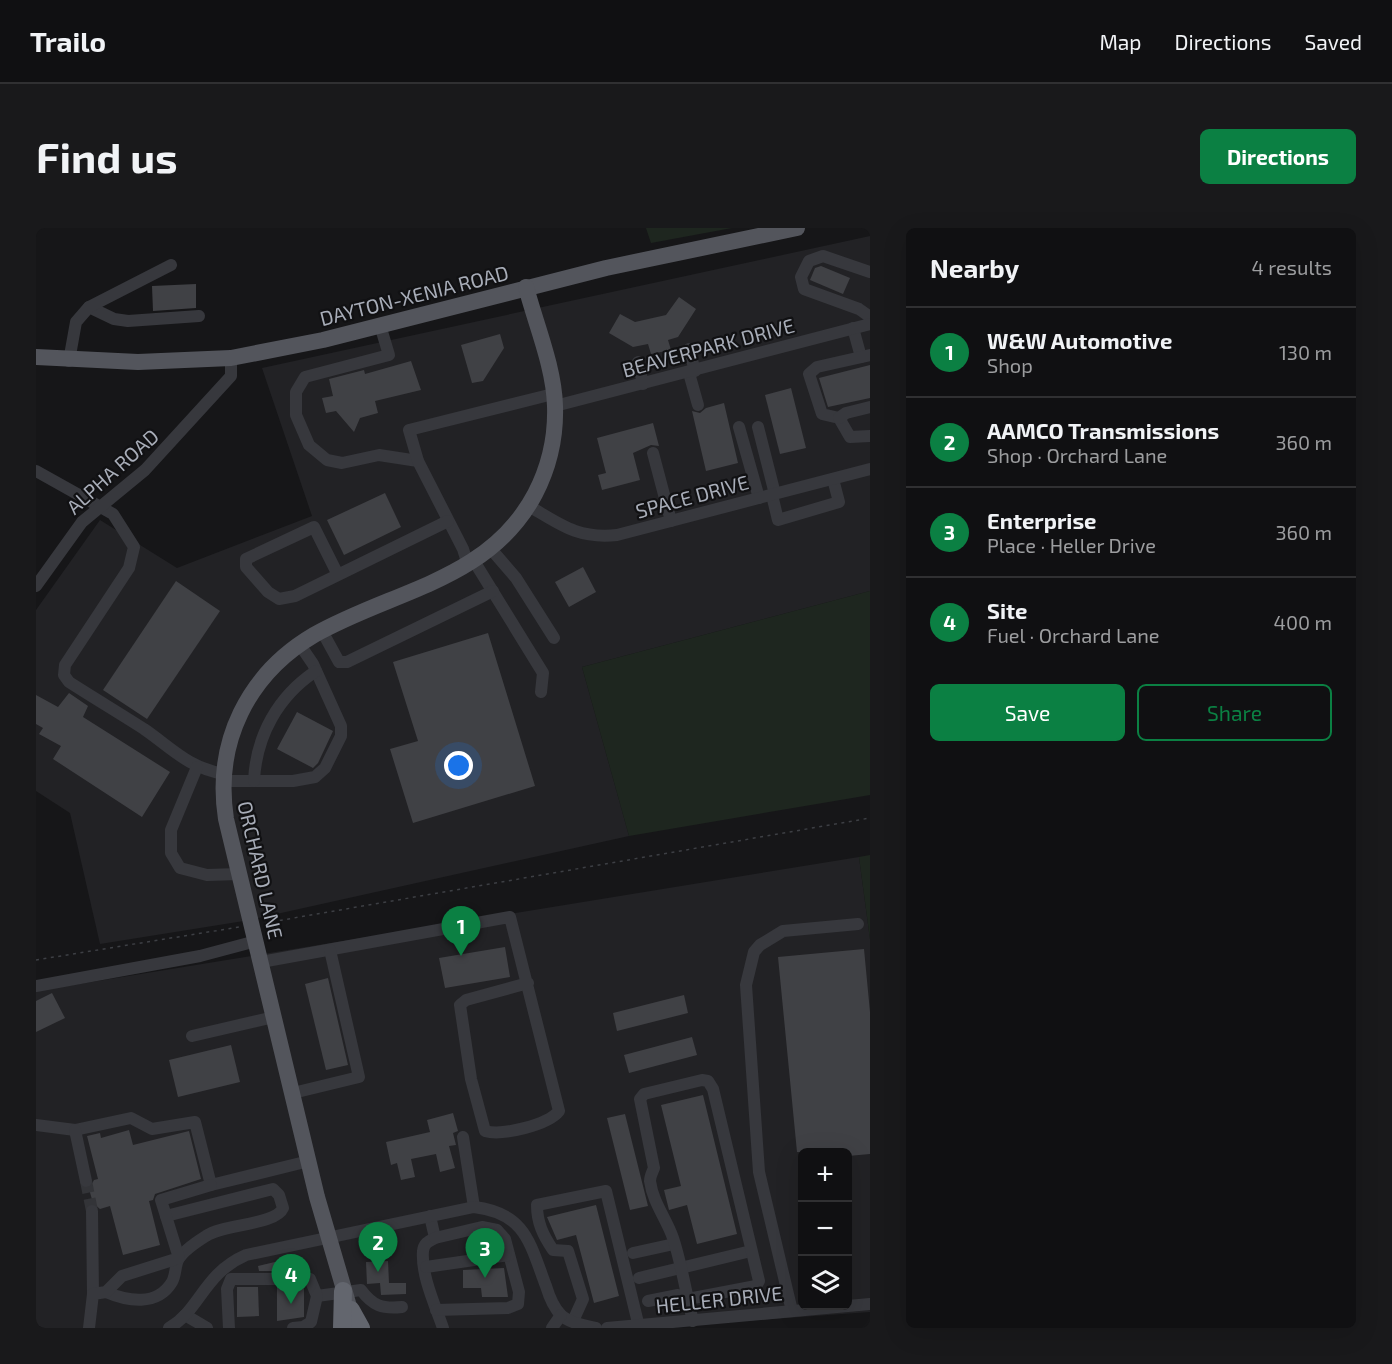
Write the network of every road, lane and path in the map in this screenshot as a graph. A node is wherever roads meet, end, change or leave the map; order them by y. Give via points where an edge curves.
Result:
1 (792, 228) edge
2 (171, 266) dead end
3 (870, 272) edge
4 (526, 287) junction
5 (89, 307) junction
6 (199, 316) dead end
7 (870, 317) edge
8 (870, 324) edge
9 (380, 325) junction
10 (853, 328) junction
11 (689, 349) dead end
12 (865, 356) edge
13 (36, 357) edge
14 (231, 358) junction
15 (69, 361) junction
16 (638, 362) dead end
17 (692, 372) junction
18 (643, 384) junction
19 (554, 400) junction
20 (698, 405) dead end
21 (870, 406) edge
22 (838, 418) junction
23 (739, 427) dead end
24 (758, 427) dead end
25 (870, 436) edge
26 (653, 453) dead end
27 (418, 461) junction
28 (870, 469) edge
29 (36, 471) edge
30 (833, 479) junction
31 (769, 496) junction
32 (529, 506) junction
33 (98, 507) junction
34 (448, 521) junction
35 (671, 521) junction
36 (491, 549) junction
37 (471, 563) junction
38 (338, 575) junction
39 (36, 586) edge
40 (493, 591) junction
41 (322, 631) junction
42 (554, 638) dead end
43 (300, 645) junction
44 (316, 671) junction
45 (541, 692) dead end
46 (197, 767) junction
47 (223, 777) junction
48 (254, 781) junction
49 (870, 818) edge
50 (239, 874) junction
51 (858, 924) dead end
52 (254, 933) junction
53 (330, 950) junction
54 (36, 960) edge
55 (261, 962) junction
56 (528, 983) junction
57 (36, 986) edge
58 (274, 1017) junction
59 (192, 1036) dead end
60 (293, 1093) junction
61 (36, 1125) edge
62 (75, 1130) junction
63 (463, 1137) dead end
64 (309, 1161) junction
65 (86, 1181) tunnel mouth
66 (211, 1185) junction
67 (474, 1207) junction
68 (92, 1211) tunnel mouth
69 (430, 1215) junction
70 (166, 1216) junction
71 (328, 1236) junction
72 (435, 1238) junction
73 (674, 1244) junction
74 (751, 1251) junction
75 (633, 1253) dead end
76 (509, 1255) junction
77 (179, 1258) junction
78 (426, 1267) junction
79 (681, 1269) junction
80 (639, 1278) dead end
81 (344, 1291) junction
82 (99, 1293) junction
83 (318, 1296) junction
84 (688, 1299) junction
85 (648, 1301) dead end
86 (870, 1304) edge
87 (402, 1307) dead end
88 (351, 1310) joint
89 (436, 1310) junction
90 (792, 1311) junction
91 (185, 1315) junction
92 (567, 1318) junction
93 (693, 1321) junction
94 (639, 1327) edge
95 (89, 1328) edge
96 (169, 1328) edge
97 (207, 1328) edge
98 (229, 1328) edge
99 (293, 1328) edge
100 (342, 1328) edge
101 (359, 1328) edge
102 (443, 1328) edge
103 (552, 1328) edge
104 (596, 1328) edge
105 (607, 1328) edge

1 - 4 main road, DAYTON-XENIA ROAD
2 - 5 street
3 - 7 street via 823,256 809,261 801,277 804,289 859,309
4 - 9 main road, DAYTON-XENIA ROAD
4 - 19 main road, ORCHARD LANE
5 - 6 street via 128,321
5 - 15 street via 76,322
8 - 10 street, BEAVERPARK DRIVE
9 - 14 main road, DAYTON-XENIA ROAD
9 - 27 street via 389,355 305,378 296,392 296,415 309,445 327,460 342,463 379,455
10 - 12 street
10 - 17 street, BEAVERPARK DRIVE
11 - 17 street
12 - 22 street via 817,367 809,374 822,414
13 - 15 main road, DAYTON-XENIA ROAD
14 - 15 main road, DAYTON-XENIA ROAD
14 - 33 street, ALPHA ROAD via 231,376 175,440
16 - 18 street
17 - 18 street, BEAVERPARK DRIVE
17 - 20 street
18 - 19 street, BEAVERPARK DRIVE
19 - 27 street, BEAVERPARK DRIVE via 409,429
19 - 32 main road, ORCHARD LANE via 551,450
21 - 22 street
22 - 25 street via 850,437
23 - 31 street
24 - 31 street
26 - 35 street
27 - 34 street
28 - 30 street, SPACE DRIVE
29 - 33 street
30 - 31 street, SPACE DRIVE
30 - 31 street via 838,502 778,520
31 - 35 street, SPACE DRIVE
32 - 35 street, SPACE DRIVE via 571,531 596,537
32 - 36 main road, ORCHARD LANE
33 - 39 street, ALPHA ROAD via 74,531
33 - 46 street via 113,514 134,547 129,568 64,665 64,675
34 - 37 street
34 - 38 street
36 - 37 main road, ORCHARD LANE
36 - 42 street via 516,578
37 - 40 street
37 - 41 main road, ORCHARD LANE
38 - 38 street via 295,596 279,599 246,567 246,559 314,527
40 - 41 street via 347,662 339,662
40 - 45 street via 543,673
41 - 43 main road, ORCHARD LANE
43 - 44 street
43 - 47 main road, ORCHARD LANE via 274,665 249,695 232,730
44 - 48 street via 286,697 270,718 260,743
44 - 48 street via 341,726 341,736 325,768 315,777
46 - 47 street
46 - 50 street via 171,830 171,853 180,868 207,875
47 - 48 street
47 - 50 main road, ORCHARD LANE via 226,819
49 - 52 path
50 - 52 main road, ORCHARD LANE
51 - 90 street via 783,931 754,952 746,985 759,1172
52 - 54 path
52 - 55 main road, ORCHARD LANE
52 - 57 street via 200,956
53 - 55 street
53 - 56 street via 510,917
53 - 60 street via 359,1077
55 - 58 main road, ORCHARD LANE
56 - 56 street via 559,1111 552,1120 495,1135 484,1131 471,1079 460,1005
58 - 59 street
58 - 60 main road, ORCHARD LANE
60 - 64 main road, ORCHARD LANE
61 - 62 street
62 - 65 street
62 - 66 street via 130,1119 152,1130 195,1122
63 - 67 street
64 - 66 street
64 - 71 main road, ORCHARD LANE
66 - 70 street via 161,1200
67 - 69 street
67 - 92 street via 498,1211 522,1229 550,1298
68 - 82 street
69 - 71 street
69 - 72 street
70 - 77 street
70 - 77 street via 259,1191 273,1189 279,1195 282,1208 274,1217 208,1234
71 - 81 main road, ORCHARD LANE
71 - 91 street via 233,1261 214,1276
72 - 76 street via 482,1227 497,1230 505,1239
72 - 78 street via 426,1242 423,1250
73 - 74 street via 655,1200 650,1178 654,1168 640,1099 644,1094 702,1080 713,1089
73 - 75 street
73 - 79 street
74 - 79 street
74 - 84 street via 759,1281 756,1286
76 - 78 street
76 - 89 street via 519,1292 518,1304 508,1308
77 - 82 street via 122,1276
77 - 82 street via 172,1282 145,1301
78 - 89 street
79 - 80 street
79 - 84 street
81 - 83 street
81 - 87 street via 361,1290 371,1303 386,1309
81 - 88 main road, ORCHARD LANE
81 - 100 highway
82 - 95 street
83 - 98 street via 310,1279 231,1279
83 - 99 street via 311,1322
84 - 85 street via 678,1295
84 - 93 street
86 - 90 street, HELLER DRIVE
88 - 101 highway
89 - 102 street
90 - 93 street, HELLER DRIVE
91 - 96 street
91 - 97 street
92 - 94 street via 583,1299 568,1251 553,1250 544,1238 537,1220 537,1205 606,1191
92 - 103 street
92 - 104 street
93 - 94 street, HELLER DRIVE
94 - 105 street, HELLER DRIVE

